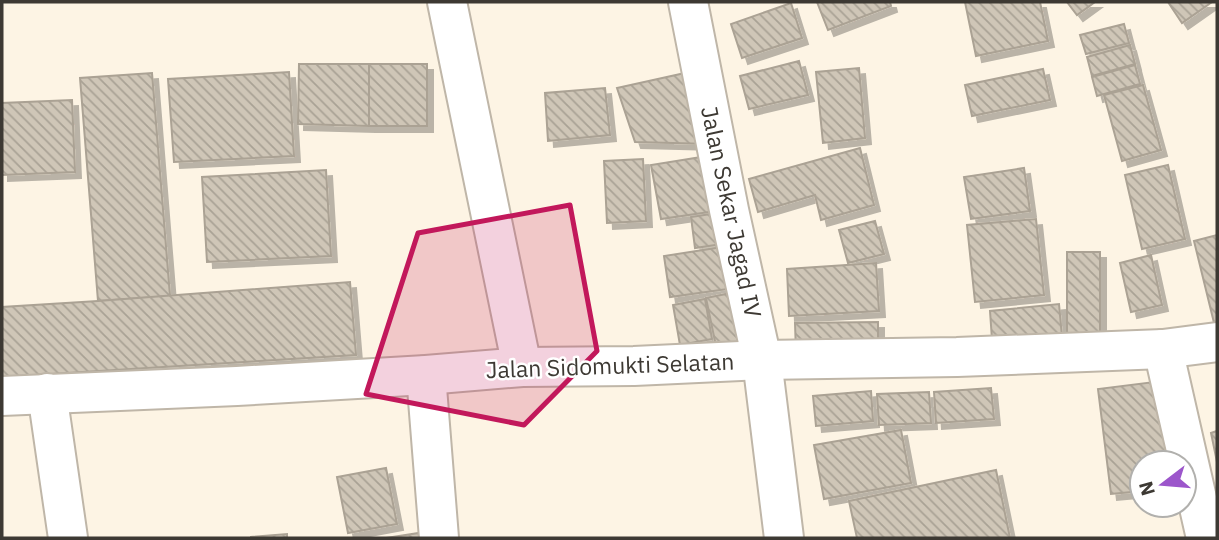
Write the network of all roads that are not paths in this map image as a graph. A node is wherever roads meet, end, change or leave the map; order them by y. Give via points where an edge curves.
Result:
1 (447, 2) edge
2 (697, 5) edge
3 (1217, 342) edge
4 (1163, 349) junction
5 (762, 359) junction
6 (522, 367) junction
7 (426, 375) junction
8 (47, 393) junction
9 (2, 396) edge
10 (68, 538) edge
11 (439, 538) edge
12 (784, 538) edge
13 (1206, 538) edge

1 - 6 street
2 - 5 street, Jalan Sekar Jagad IV via 729,210
3 - 4 street, Jalan Sidomukti Selatan
4 - 5 street, Jalan Sidomukti Selatan
4 - 13 street
5 - 6 street, Jalan Sidomukti Selatan
5 - 12 street, Jalan Sekar Jagad IV
6 - 7 street, Jalan Sidomukti Selatan
7 - 8 street, Jalan Sidomukti Selatan
7 - 11 street
8 - 9 street, Jalan Sidomukti Selatan
8 - 10 street

